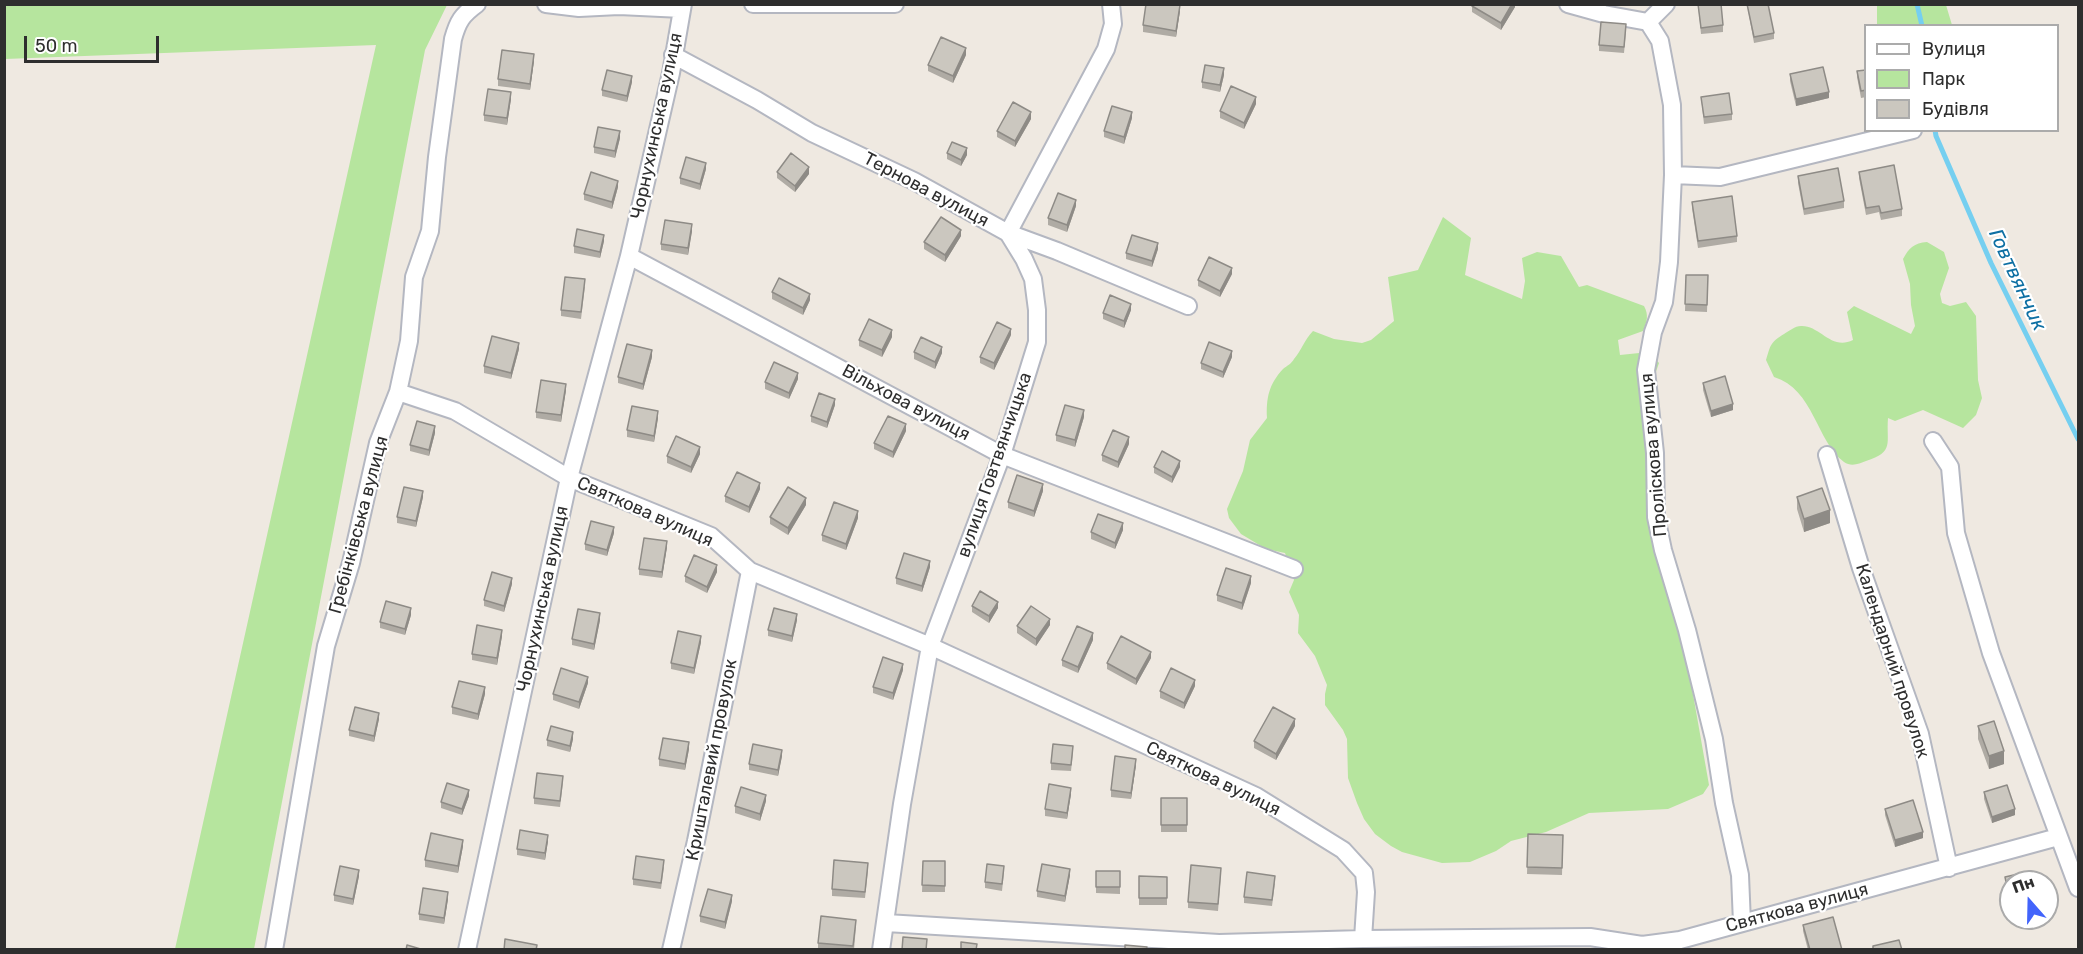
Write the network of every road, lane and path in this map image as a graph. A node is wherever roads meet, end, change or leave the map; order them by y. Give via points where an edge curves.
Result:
1 (477, 4) edge
2 (546, 4) edge
3 (753, 4) edge
4 (895, 4) edge
5 (1111, 4) edge
6 (1568, 4) edge
7 (1666, 4) edge
8 (884, 5) edge
9 (682, 7) edge
10 (1648, 22) junction
11 (673, 55) junction
12 (1905, 132) edge
13 (1673, 175) junction
14 (1008, 233) junction
15 (629, 256) junction
16 (1188, 306) dead end
17 (398, 392) junction
18 (1933, 441) dead end
19 (1002, 455) junction
20 (1827, 455) dead end
21 (569, 478) junction
22 (1294, 569) dead end
23 (750, 571) junction
24 (930, 646) junction
25 (2058, 837) junction
26 (1949, 868) junction
27 (2079, 888) edge
28 (1742, 923) junction
29 (886, 924) junction
30 (1364, 939) junction
31 (274, 950) edge
32 (467, 950) edge
33 (671, 950) edge
34 (881, 950) edge

1 - 17 street, Гребінківська вулиця via 464,14 453,39 430,231 414,277 409,341
2 - 9 street via 579,8
3 - 8 street
4 - 8 street
5 - 14 street via 1113,24 1106,49
6 - 10 street
7 - 10 street
9 - 11 street, Чорнухинська вулиця
10 - 13 street, Проліскова вулиця via 1660,41 1672,105
11 - 14 street, Тернова вулиця
11 - 15 street, Чорнухинська вулиця
12 - 13 street via 1720,177
13 - 28 street, Проліскова вулиця via 1670,262 1664,303 1653,332 1646,370 1655,453 1656,517 1714,739 1740,875
14 - 16 street, Тернова вулиця
14 - 19 street, вулиця Говтвянчицька via 1033,279 1037,342
15 - 19 street, Вільхова вулиця
15 - 21 street, Чорнухинська вулиця
17 - 21 street, Святкова вулиця via 454,411
17 - 31 street, Гребінківська вулиця via 378,443 351,563 326,646
18 - 25 street via 1950,467 1956,533 1991,653
19 - 22 street, Вільхова вулиця
19 - 24 street, вулиця Говтвянчицька
20 - 26 street, Календарний провулок via 1861,568 1920,734
21 - 23 street, Святкова вулиця via 711,536
21 - 32 street, Чорнухинська вулиця
23 - 24 street, Святкова вулиця
23 - 33 street, Кришталевий провулок
24 - 29 street, вулиця Говтвянчицька
24 - 30 street, Святкова вулиця via 1256,796 1343,850 1364,873
25 - 26 street, Святкова вулиця
25 - 27 street
26 - 28 street, Святкова вулиця
28 - 30 street, Святкова вулиця via 1680,940 1642,945 1590,937
29 - 30 street via 1219,943
29 - 34 street, вулиця Говтвянчицька

